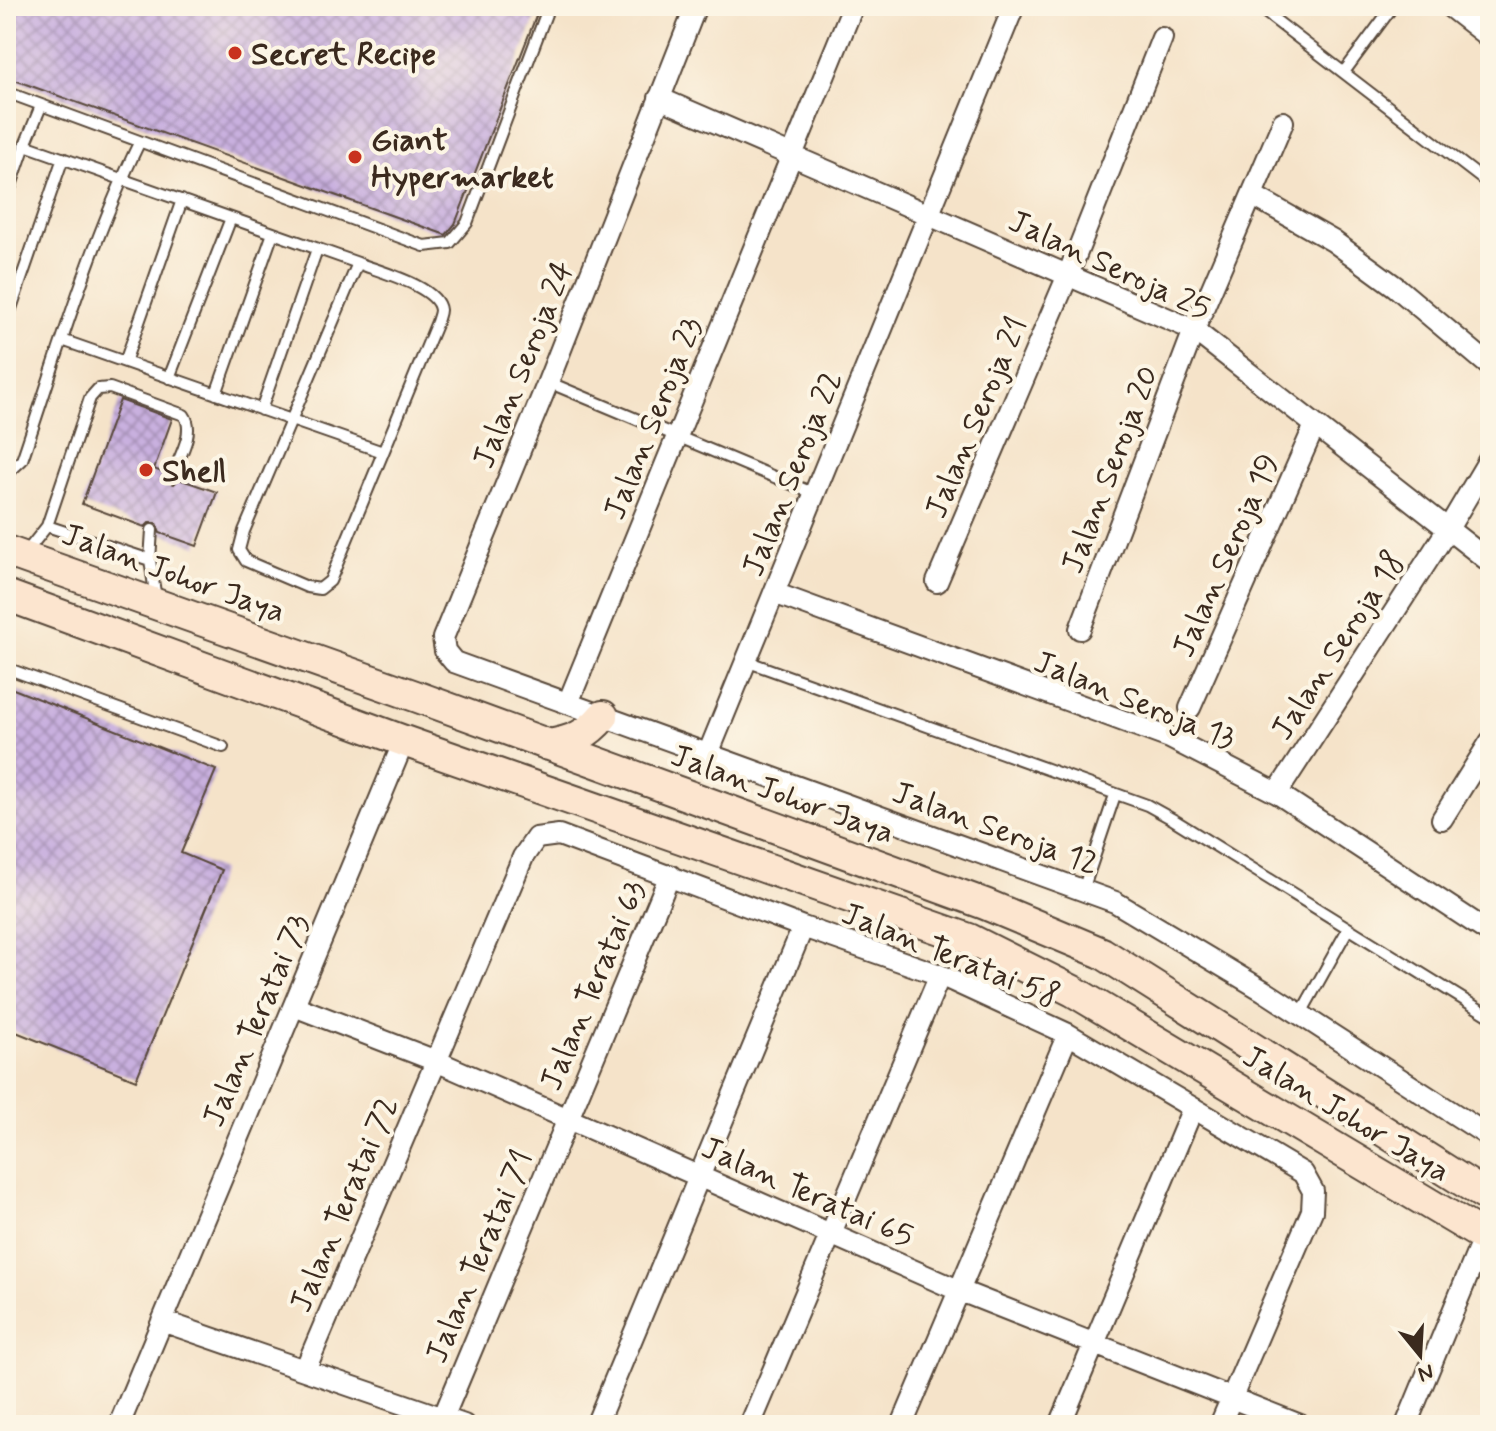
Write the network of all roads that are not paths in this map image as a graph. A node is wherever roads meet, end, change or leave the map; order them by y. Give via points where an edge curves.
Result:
1 (549, 6) edge
2 (696, 6) edge
3 (853, 6) edge
4 (1014, 6) edge
5 (1257, 6) edge
6 (1393, 6) edge
7 (1449, 6) edge
8 (1487, 29) edge
9 (1162, 38) dead end
10 (1344, 72) junction
11 (6, 92) edge
12 (659, 98) junction
13 (41, 106) junction
14 (1283, 122) dead end
15 (139, 143) junction
16 (25, 145) junction
17 (792, 156) junction
18 (63, 158) junction
19 (122, 178) junction
20 (1490, 185) edge
21 (1252, 195) junction
22 (6, 200) edge
23 (182, 200) junction
24 (928, 215) junction
25 (231, 218) junction
26 (273, 233) junction
27 (317, 249) junction
28 (358, 263) junction
29 (1068, 275) junction
30 (6, 323) edge
31 (1194, 330) junction
32 (62, 340) junction
33 (125, 362) junction
34 (1490, 366) edge
35 (169, 378) junction
36 (548, 382) junction
37 (216, 394) junction
38 (261, 410) junction
39 (292, 421) junction
40 (1315, 425) junction
41 (678, 435) junction
42 (383, 452) junction
43 (1490, 458) edge
44 (6, 469) edge
45 (172, 476) dead end
46 (815, 494) junction
47 (47, 526) junction
48 (1448, 529) junction
49 (152, 530) dead end
50 (14, 554) edge
51 (150, 560) junction
52 (1490, 562) edge
53 (937, 582) dead end
54 (774, 593) junction
55 (6, 595) edge
56 (157, 605) junction
57 (1080, 629) dead end
58 (445, 651) joint
59 (746, 661) junction
60 (6, 668) edge
61 (568, 703) junction
62 (1190, 708) dead end
63 (603, 716) junction
64 (404, 741) junction
65 (1490, 742) edge
66 (548, 745) junction
67 (223, 747) dead end
68 (708, 754) junction
69 (1277, 793) junction
70 (1115, 795) junction
71 (1442, 819) dead end
72 (536, 838) joint
73 (670, 875) junction
74 (1083, 890) junction
75 (803, 927) junction
76 (1348, 929) junction
77 (1490, 933) edge
78 (940, 975) junction
79 (294, 1006) junction
80 (1300, 1015) junction
81 (1490, 1016) edge
82 (1068, 1034) junction
83 (436, 1061) junction
84 (1193, 1108) junction
85 (569, 1118) junction
86 (1490, 1137) edge
87 (700, 1175) junction
88 (1490, 1198) edge
89 (831, 1234) junction
90 (1487, 1238) edge
91 (958, 1290) junction
92 (162, 1321) junction
93 (1095, 1344) junction
94 (305, 1370) junction
95 (1231, 1398) junction
96 (442, 1421) edge
97 (119, 1425) edge
98 (464, 1425) edge
99 (596, 1425) edge
100 (750, 1425) edge
101 (902, 1425) edge
102 (1060, 1425) edge
103 (1220, 1425) edge
104 (1300, 1425) edge
105 (1406, 1425) edge

1 - 15 lane via 467,223 450,243 424,246
2 - 12 street, Jalan Seroja 24
3 - 17 street, Jalan Seroja 23
4 - 24 street, Jalan Seroja 22
5 - 10 lane
6 - 10 lane
7 - 8 street
9 - 29 street, Jalan Seroja 21
10 - 20 lane
11 - 13 lane
12 - 17 street, Jalan Seroja 25
12 - 36 street, Jalan Seroja 24
13 - 15 lane
13 - 16 lane
14 - 21 street, Jalan Seroja 20
15 - 19 lane
16 - 18 lane
16 - 22 lane
17 - 24 street, Jalan Seroja 25
17 - 41 street, Jalan Seroja 23
18 - 19 lane
18 - 30 lane
19 - 23 lane
19 - 32 lane
21 - 31 street, Jalan Seroja 20
21 - 34 street via 1333,241
23 - 25 lane
23 - 33 lane
24 - 29 street, Jalan Seroja 25
24 - 46 street, Jalan Seroja 22
25 - 26 lane
25 - 35 lane
26 - 27 lane
26 - 37 lane
27 - 28 lane
27 - 38 lane
28 - 39 lane
28 - 42 lane via 434,295 440,309
29 - 31 street, Jalan Seroja 25
29 - 53 street, Jalan Seroja 21
31 - 40 street, Jalan Seroja 25
31 - 57 street, Jalan Seroja 20
32 - 33 lane
32 - 44 lane via 22,460
33 - 35 lane
35 - 37 lane
36 - 41 lane
36 - 58 street, Jalan Seroja 24 via 443,638
37 - 38 lane
38 - 39 lane
39 - 42 lane
39 - 42 lane via 239,550 246,561 307,587 320,589 330,581
40 - 48 street, Jalan Seroja 25
40 - 62 street, Jalan Seroja 19
41 - 46 lane
41 - 61 street, Jalan Seroja 23
43 - 48 street, Jalan Seroja 18
45 - 47 lane via 188,432 184,415 110,388 98,389 90,398
46 - 54 street, Jalan Seroja 22
47 - 50 lane
47 - 51 lane
48 - 52 street, Jalan Seroja 25
48 - 69 street, Jalan Seroja 18
49 - 51 lane
50 - 56 main road, Jalan Johor Jaya
51 - 56 lane
54 - 59 street, Jalan Seroja 22
54 - 69 street, Jalan Seroja 13 via 1170,738
55 - 64 main road, Jalan Johor Jaya
56 - 66 main road, Jalan Johor Jaya
58 - 61 street, Jalan Seroja 12 via 454,662
59 - 68 street, Jalan Seroja 22
59 - 70 lane
60 - 67 lane
61 - 63 street, Jalan Seroja 12
63 - 66 main road via 574,741
63 - 68 street, Jalan Seroja 12
64 - 79 street, Jalan Teratai 73
64 - 90 main road, Jalan Johor Jaya via 969,939 1073,991
65 - 71 street
66 - 88 main road, Jalan Johor Jaya via 985,904 1102,953
68 - 74 street, Jalan Seroja 12
69 - 77 street, Jalan Seroja 13
70 - 74 lane
70 - 76 lane via 1174,820
72 - 73 street, Jalan Teratai 58 via 559,835
72 - 83 street, Jalan Teratai 72 via 523,857
73 - 75 street, Jalan Teratai 58
73 - 85 street, Jalan Teratai 63
74 - 80 street, Jalan Seroja 12 via 1115,902
75 - 78 street, Jalan Teratai 58
75 - 87 street
76 - 80 lane
76 - 81 lane
78 - 82 street, Jalan Teratai 58
78 - 89 street
79 - 83 street, Jalan Teratai 65
79 - 92 street, Jalan Teratai 73
80 - 86 street, Jalan Seroja 12
82 - 84 street, Jalan Teratai 58
82 - 91 street
83 - 85 street, Jalan Teratai 65
83 - 94 street, Jalan Teratai 72
84 - 93 street
84 - 95 street, Jalan Teratai 58 via 1303,1173 1313,1191 1312,1211
85 - 87 street, Jalan Teratai 65
85 - 96 street, Jalan Teratai 71
87 - 89 street, Jalan Teratai 65
87 - 99 street
89 - 91 street, Jalan Teratai 65
89 - 100 street
90 - 105 street
91 - 93 street, Jalan Teratai 65
91 - 101 street
92 - 94 street
92 - 97 street, Jalan Teratai 73
93 - 95 street, Jalan Teratai 65
93 - 102 street
94 - 96 street
95 - 103 street
95 - 104 street, Jalan Teratai 65
96 - 98 street

